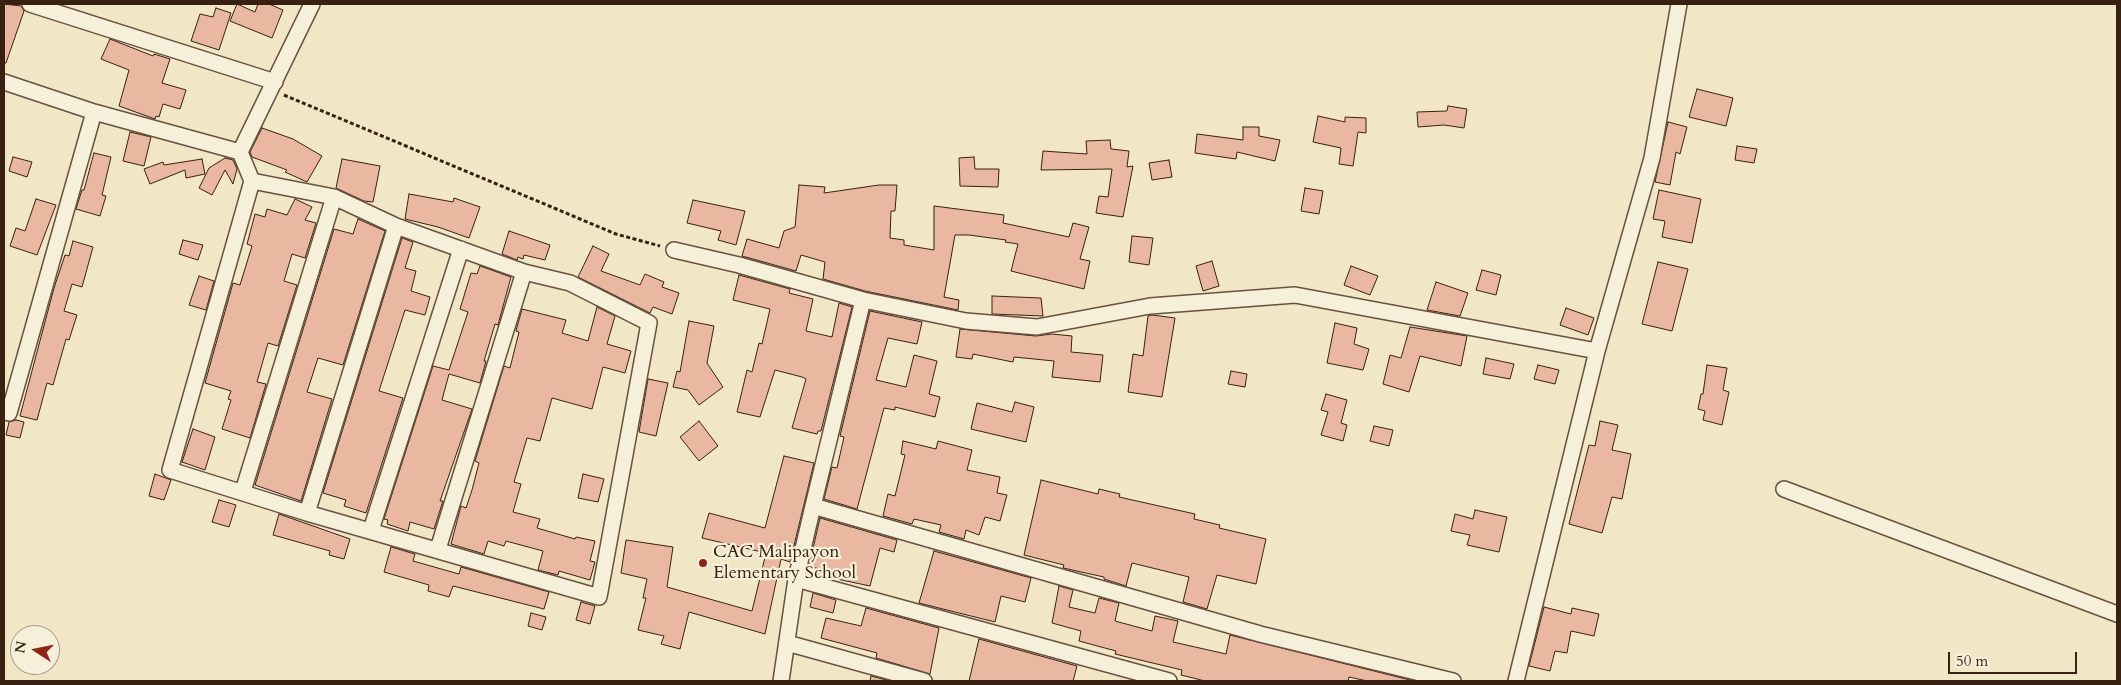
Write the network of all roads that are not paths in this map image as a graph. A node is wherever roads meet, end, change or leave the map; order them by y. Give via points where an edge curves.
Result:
1 (30, 4) edge
2 (1679, 4) edge
3 (308, 5) edge
4 (4, 82) edge
5 (274, 86) junction
6 (94, 112) junction
7 (240, 152) junction
8 (252, 181) junction
9 (334, 197) junction
10 (396, 226) junction
11 (461, 249) junction
12 (674, 250) road end
13 (524, 272) junction
14 (863, 300) junction
15 (1597, 351) junction
16 (4, 412) edge
17 (1784, 489) dead end
18 (243, 491) junction
19 (813, 506) junction
20 (308, 512) junction
21 (371, 530) junction
22 (438, 549) junction
23 (796, 579) junction
24 (2117, 614) edge
25 (787, 643) junction
26 (781, 681) edge
27 (924, 681) edge
28 (1169, 681) edge
29 (1453, 681) edge
30 (1516, 681) edge

1 - 5 street
2 - 15 street via 1652,158
3 - 5 street
4 - 6 street
5 - 7 street
6 - 7 street
6 - 16 street via 9,413
7 - 8 street
8 - 9 street
8 - 18 street via 170,470
9 - 10 street
9 - 18 street
10 - 11 street
10 - 20 street
11 - 13 street
11 - 21 street
12 - 14 street
13 - 22 street
13 - 22 street via 570,283 649,323 599,597
14 - 15 street via 966,322 1037,326 1150,306 1295,296
14 - 19 street
15 - 30 street
17 - 24 street
18 - 20 street
19 - 23 street
19 - 29 street via 1260,634
20 - 21 street
21 - 22 street
23 - 25 street
23 - 28 street
25 - 26 street
25 - 27 street

